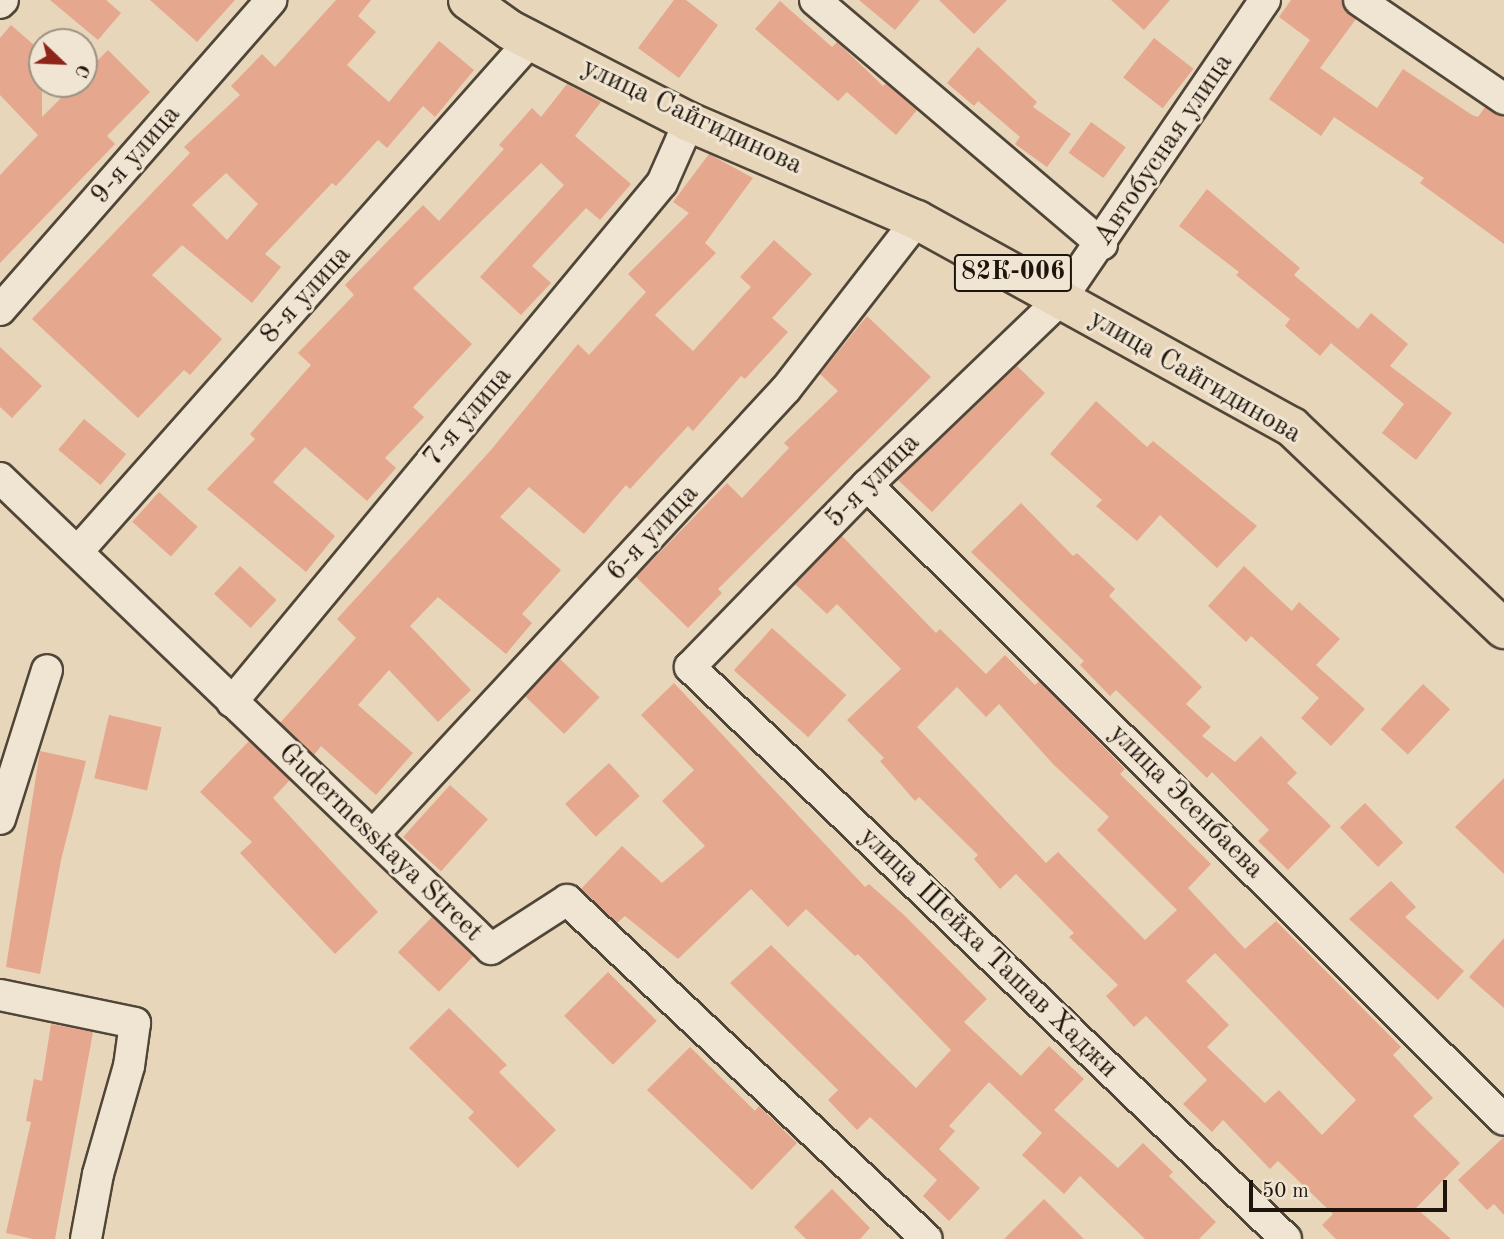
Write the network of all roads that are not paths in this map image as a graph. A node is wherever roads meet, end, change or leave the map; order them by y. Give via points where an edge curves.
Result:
1 (271, 0) edge
2 (468, 0) edge
3 (815, 0) edge
4 (1265, 0) edge
5 (1359, 0) edge
6 (532, 39) junction
7 (1504, 99) edge
8 (689, 122) junction
9 (918, 220) junction
10 (1102, 244) junction
11 (1060, 299) junction
12 (0, 310) edge
13 (0, 478) edge
14 (867, 485) junction
15 (79, 550) junction
16 (1504, 629) edge
17 (690, 667) joint
18 (47, 670) dead end
19 (232, 702) junction
20 (0, 819) edge
21 (374, 834) junction
22 (0, 995) edge
23 (1504, 1120) edge
24 (86, 1239) edge
25 (927, 1239) edge
26 (1286, 1239) edge

1 - 12 street, 9-я улица
2 - 6 main road, улица Сайгидинова / 82К-006 via 510,30
3 - 10 street
4 - 10 street, Автобусная улица
5 - 7 street
6 - 8 main road, улица Сайгидинова / 82К-006
6 - 15 street, 8-я улица
8 - 9 main road, улица Сайгидинова / 82К-006
8 - 19 street, 7-я улица via 662,183
9 - 11 main road, улица Сайгидинова / 82К-006
9 - 21 street, 6-я улица via 786,388
10 - 11 street, Автобусная улица
11 - 14 street, 5-я улица
11 - 16 main road, улица Сайгидинова / 82К-006 via 1292,427
13 - 15 street, Gudermesskaya Street
14 - 17 street, 5-я улица
14 - 23 street, улица Эсенбаева
15 - 19 street, Gudermesskaya Street
17 - 26 street, улица Шейха Ташав Хаджи
18 - 20 street
19 - 21 street, Gudermesskaya Street
21 - 25 street, Gudermesskaya Street via 491,948 567,900
22 - 24 street via 135,1023 130,1066 97,1174

